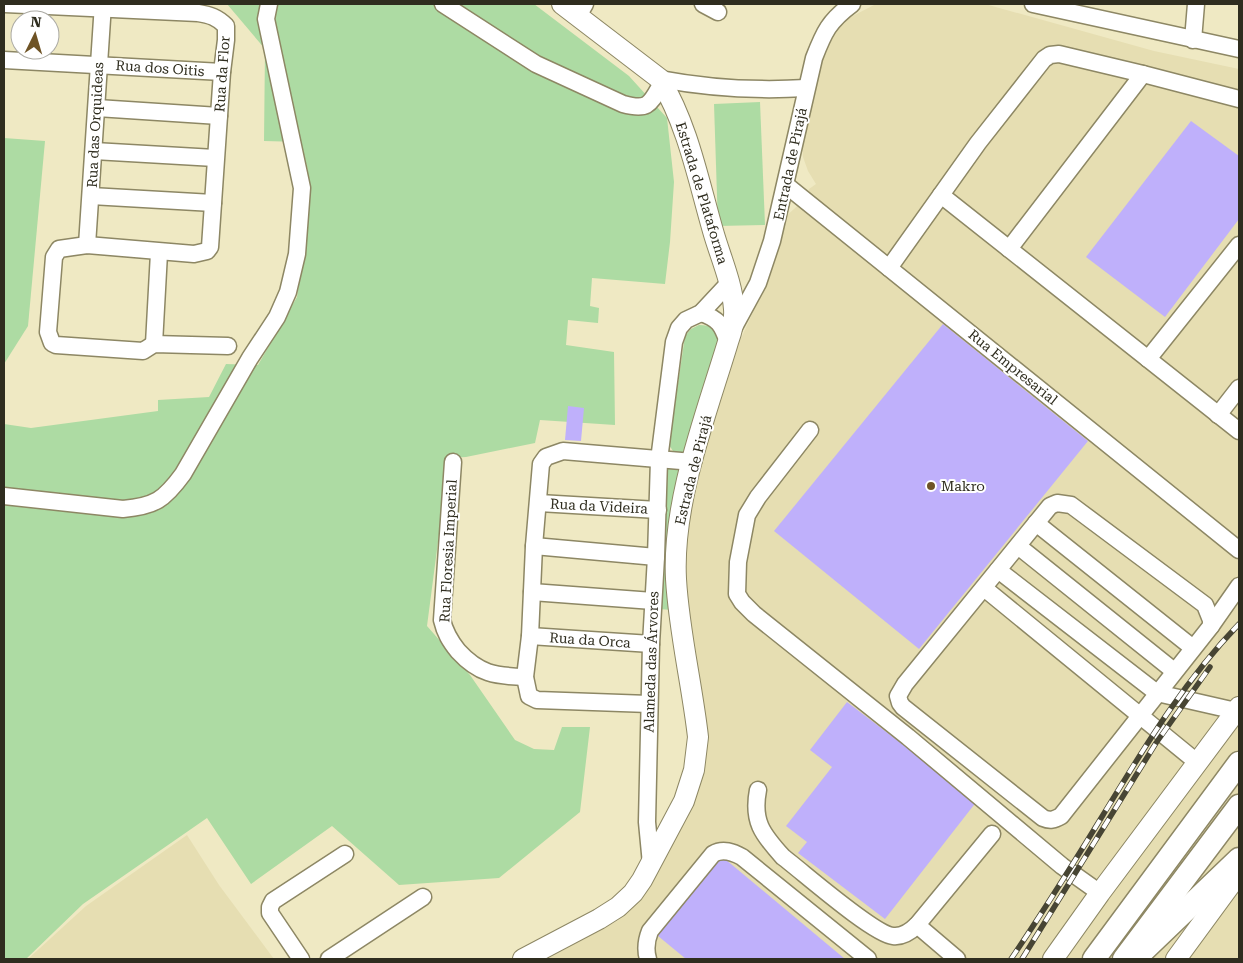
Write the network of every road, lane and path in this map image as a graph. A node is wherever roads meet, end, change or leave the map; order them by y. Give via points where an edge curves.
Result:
1 (5, 4) edge
2 (269, 4) edge
3 (444, 4) edge
4 (562, 4) edge
5 (703, 4) edge
6 (852, 4) edge
7 (1033, 4) edge
8 (1196, 4) edge
9 (103, 6) edge
10 (582, 10) edge
11 (718, 12) dead end
12 (1193, 40) junction
13 (1239, 49) edge
14 (4, 60) edge
15 (99, 64) junction
16 (222, 72) junction
17 (1143, 74) junction
18 (661, 81) junction
19 (806, 88) junction
20 (1239, 99) edge
21 (97, 108) junction
22 (219, 116) junction
23 (94, 151) junction
24 (215, 158) junction
25 (786, 185) junction
26 (941, 195) junction
27 (91, 196) junction
28 (213, 203) junction
29 (1239, 245) edge
30 (87, 246) junction
31 (1010, 249) junction
32 (159, 253) junction
33 (890, 268) junction
34 (729, 283) junction
35 (701, 313) junction
36 (730, 336) junction
37 (154, 344) junction
38 (228, 346) dead end
39 (1148, 359) junction
40 (1239, 388) edge
41 (1218, 415) junction
42 (810, 430) dead end
43 (1239, 431) edge
44 (660, 460) junction
45 (453, 462) dead end
46 (693, 462) junction
47 (4, 496) edge
48 (539, 503) junction
49 (658, 510) junction
50 (1036, 523) junction
51 (534, 546) junction
52 (1018, 546) junction
53 (1239, 550) edge
54 (656, 557) junction
55 (998, 570) junction
56 (1239, 586) edge
57 (984, 588) junction
58 (532, 592) junction
59 (653, 601) junction
60 (1211, 626) junction
61 (530, 636) junction
62 (650, 644) junction
63 (1193, 648) junction
64 (1174, 671) junction
65 (525, 678) junction
66 (1157, 693) junction
67 (649, 704) junction
68 (1238, 709) edge
69 (1140, 714) junction
70 (1198, 763) junction
71 (1239, 763) edge
72 (758, 790) dead end
73 (1239, 806) edge
74 (992, 834) dead end
75 (345, 854) dead end
76 (1239, 859) edge
77 (651, 864) junction
78 (1239, 873) edge
79 (1100, 893) junction
80 (1231, 894) edge
81 (423, 897) dead end
82 (917, 925) junction
83 (302, 959) edge
84 (329, 959) edge
85 (523, 959) edge
86 (648, 959) edge
87 (868, 959) edge
88 (957, 959) edge
89 (1053, 959) edge
90 (1094, 959) edge
91 (1124, 959) edge
92 (1134, 959) edge
93 (1176, 959) edge

1 - 9 street, Rua da Flor
2 - 47 street via 266,18 302,188 297,254 288,292 277,318 171,492 141,507 123,509
3 - 18 street via 536,64 623,104 638,108 651,103
4 - 10 main road, Estrada de Plataforma
5 - 11 street
6 - 19 street, Entrada de Pirajá via 836,16 823,35
7 - 12 street
8 - 12 street
9 - 15 street, Rua das Orquideas
9 - 16 street, Rua da Flor via 198,13 220,20 226,26
10 - 18 main road, Estrada de Plataforma
12 - 13 street
14 - 15 street, Rua dos Oitis
15 - 16 street, Rua dos Oitis
15 - 21 street, Rua das Orquideas
16 - 22 street, Rua da Flor
17 - 20 street
17 - 26 street via 1059,54 1044,59
17 - 31 street
18 - 19 street via 723,88
18 - 34 main road, Estrada de Plataforma via 690,144
19 - 25 street, Entrada de Pirajá
21 - 22 street
21 - 23 street, Rua das Orquideas
22 - 24 street, Rua da Flor
23 - 24 street
23 - 27 street, Rua das Orquideas
24 - 28 street, Rua da Flor
25 - 33 street, Rua Empresarial
25 - 36 street, Entrada de Pirajá via 758,283
26 - 31 street
26 - 33 street
27 - 28 street
27 - 30 street, Rua das Orquideas
28 - 32 street, Rua da Flor via 207,251
29 - 39 street
30 - 32 street
30 - 37 street via 56,252 48,332 52,343 143,351
31 - 39 street
32 - 37 street
33 - 53 street, Rua Empresarial
34 - 35 street, Alameda das Árvores
34 - 36 main road, Estrada de Plataforma via 734,308
35 - 36 street via 717,320
35 - 44 street, Alameda das Árvores via 686,320 674,342
36 - 46 main road, Estrada de Pirajá
37 - 38 street
39 - 41 street
40 - 41 street
41 - 43 street
42 - 79 street via 747,515 738,562 737,594 742,602 1062,866
44 - 46 street
44 - 48 street via 563,451 554,453 542,464
44 - 49 street, Alameda das Árvores
45 - 65 street, Rua Floresia Imperial via 442,620 444,630 449,640 474,666 496,675
46 - 77 main road, Estrada de Pirajá via 679,520 676,578 696,718 697,753 684,801
48 - 49 street, Rua da Videira
48 - 51 street
49 - 54 street, Alameda das Árvores
50 - 52 street
50 - 60 street via 1050,506 1057,503 1071,505 1205,605
50 - 63 street
51 - 54 street
51 - 58 street
52 - 55 street
52 - 64 street
54 - 59 street, Alameda das Árvores
55 - 57 street
55 - 66 street
56 - 60 street
57 - 69 street
57 - 69 street via 900,691 898,696 903,707 1043,818 1050,820 1061,816
58 - 59 street
58 - 61 street
59 - 62 street, Alameda das Árvores
60 - 63 street
61 - 62 street, Rua da Orca
61 - 65 street
62 - 67 street, Alameda das Árvores
63 - 64 street
64 - 66 street
65 - 67 street via 529,696 537,700
66 - 68 street
66 - 69 street
67 - 77 street, Alameda das Árvores via 647,822
68 - 70 main road
69 - 70 street
70 - 79 main road
71 - 90 highway
72 - 82 street via 756,818 771,844 783,856 866,922 886,934 903,934
73 - 91 highway
74 - 82 street
75 - 83 street via 273,901 270,907 270,913
76 - 92 highway
77 - 85 main road, Estrada de Pirajá via 633,893 618,907
78 - 80 main road
79 - 89 main road
80 - 93 main road
81 - 84 street
82 - 88 street
86 - 87 street via 646,941 650,931 713,854 723,851 742,857

